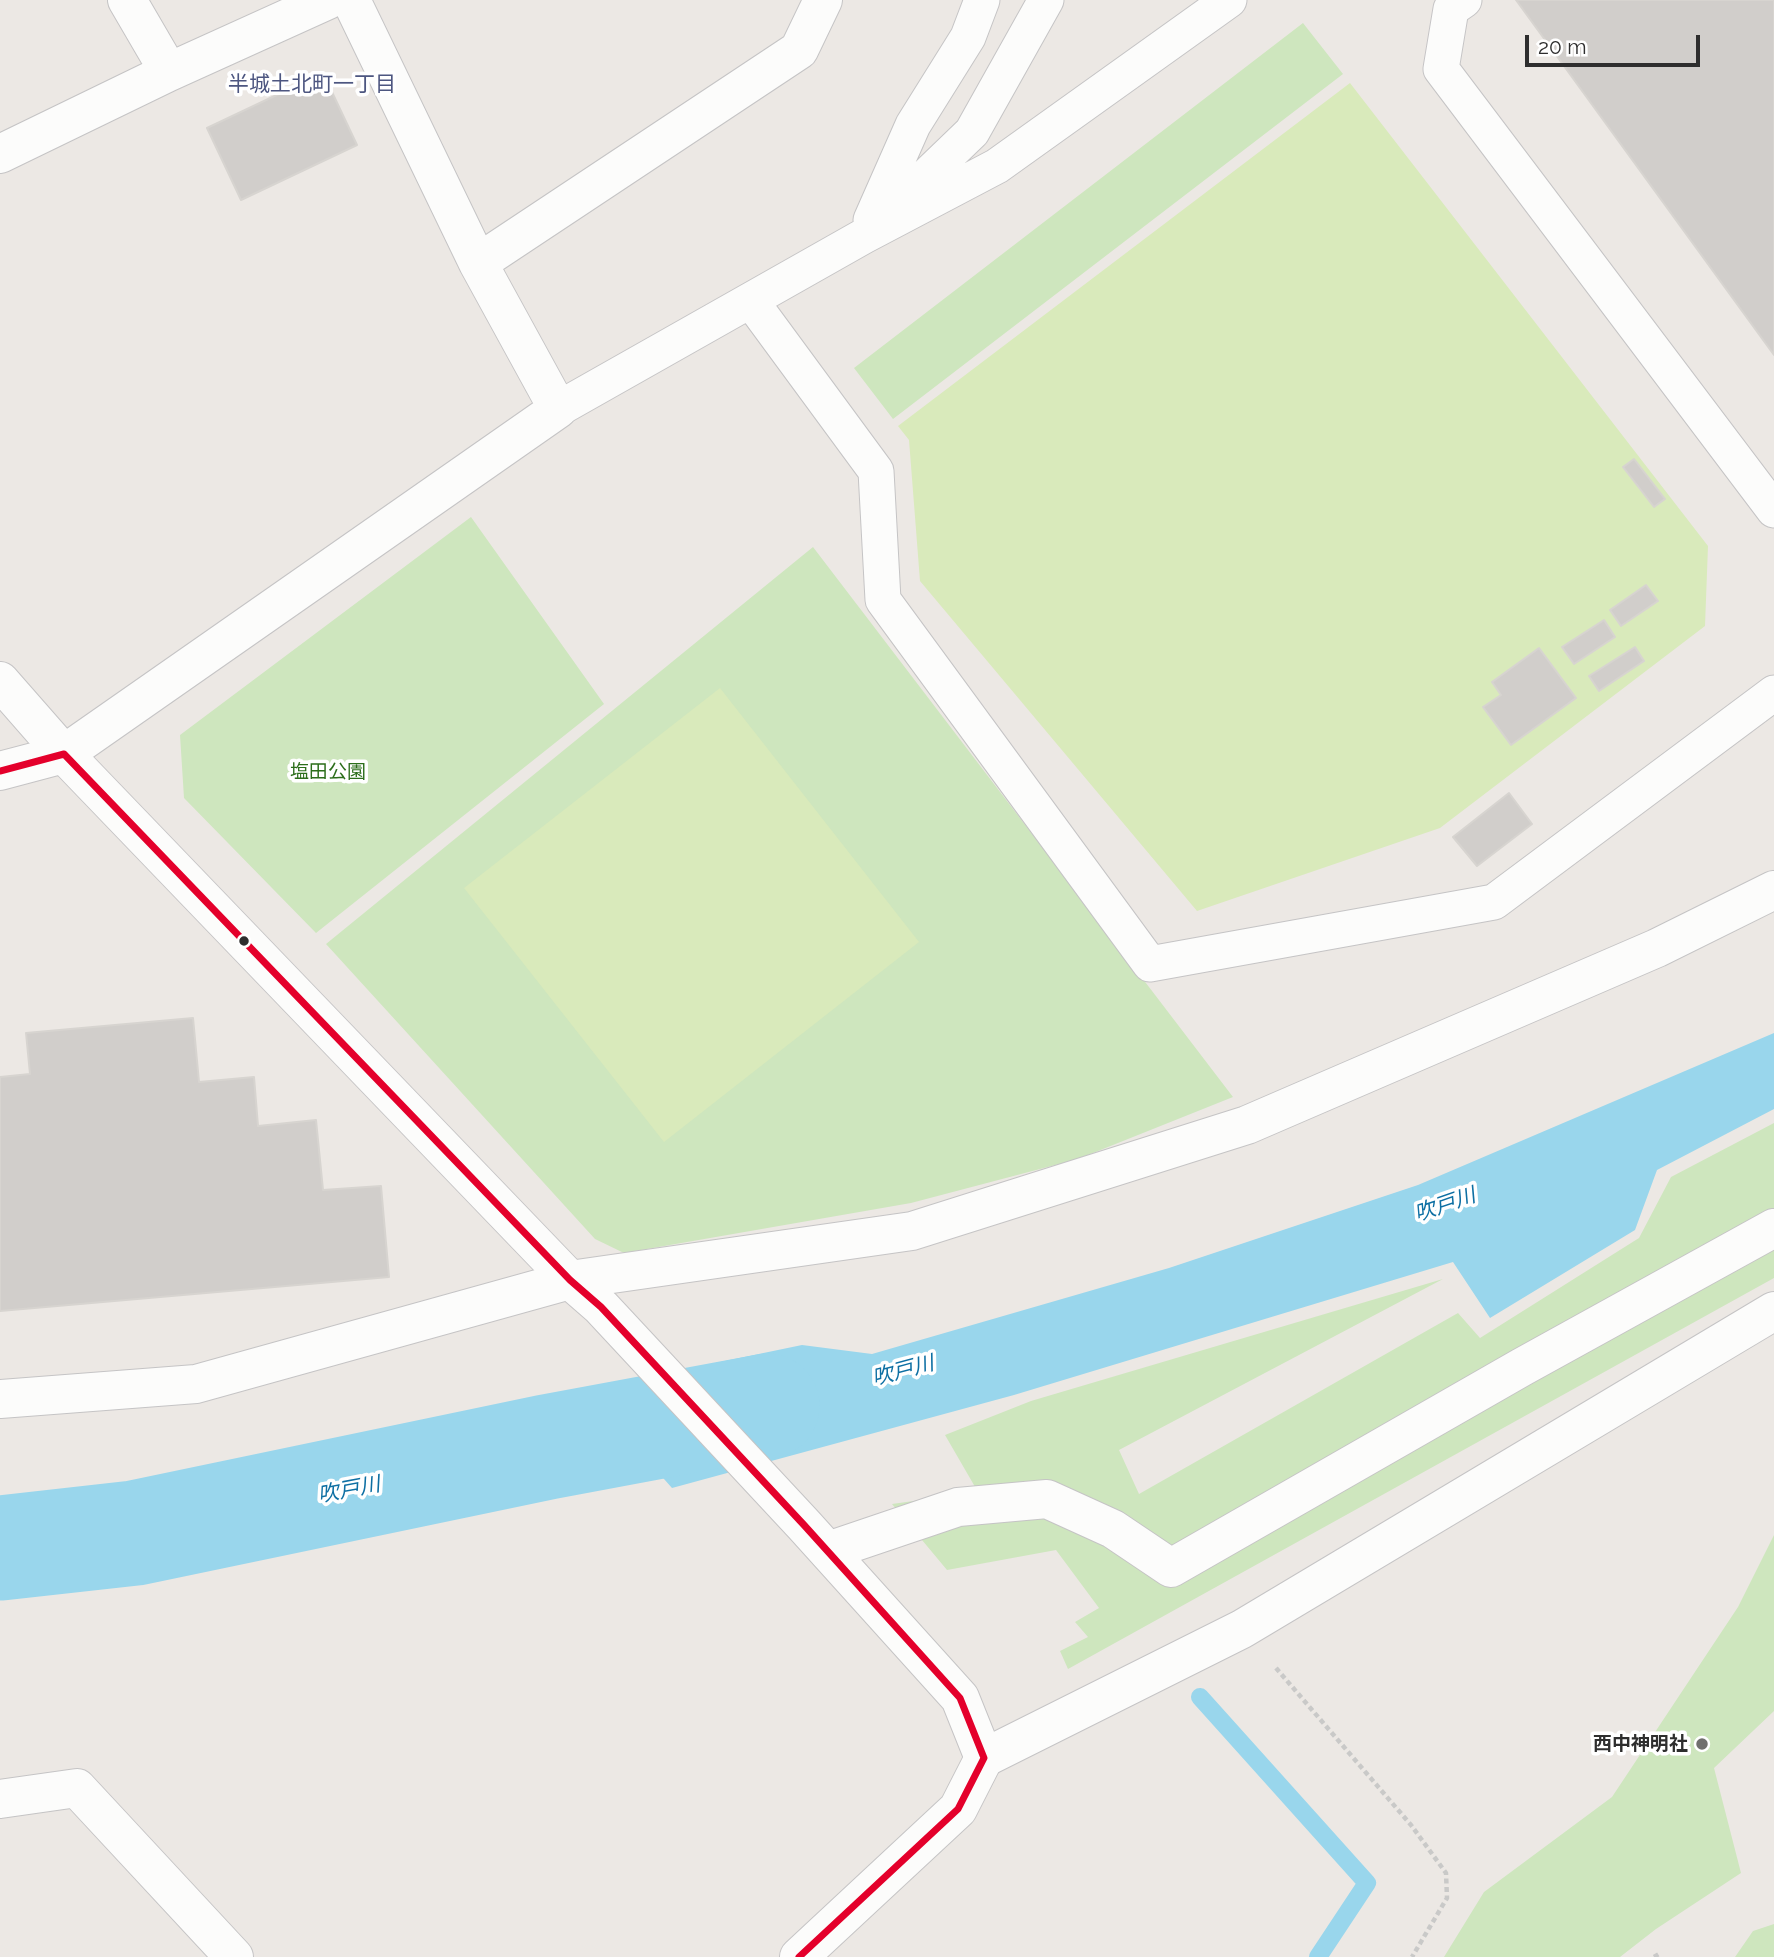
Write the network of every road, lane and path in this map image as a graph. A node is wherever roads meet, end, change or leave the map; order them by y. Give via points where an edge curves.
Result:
1 (127, 0) edge
2 (328, 0) edge
3 (351, 0) edge
4 (823, 0) edge
5 (982, 0) edge
6 (1046, 0) edge
7 (1229, 0) edge
8 (1464, 0) edge
9 (169, 72) junction
10 (0, 154) edge
11 (864, 236) junction
12 (478, 263) junction
13 (751, 301) junction
14 (558, 409) junction
15 (1774, 510) edge
16 (0, 681) edge
17 (1774, 693) edge
18 (64, 754) junction
19 (0, 771) edge
20 (1774, 891) edge
21 (1774, 1228) edge
22 (570, 1280) junction
23 (1774, 1311) edge
24 (0, 1399) edge
25 (816, 1538) junction
26 (1242, 1629) junction
27 (984, 1758) junction
28 (0, 1799) edge
29 (234, 1957) edge
30 (799, 1957) edge
31 (1412, 1957) edge

1 - 9 street
2 - 9 street
3 - 12 street
4 - 12 street via 799,50
5 - 11 lane via 968,37 913,125
6 - 11 lane via 972,132
7 - 11 lane via 997,166
8 - 15 lane via 1451,9 1441,69
9 - 10 street
11 - 13 lane
12 - 14 street
13 - 14 lane
13 - 17 lane via 876,471 883,600 1150,964 1494,902
14 - 18 street
16 - 18 street
18 - 19 street
18 - 22 street
20 - 22 street via 1657,948 1247,1125 912,1231
21 - 25 street via 1171,1568 1113,1529 1047,1499 958,1507
22 - 24 street via 196,1384
22 - 25 street via 601,1307
23 - 26 street
25 - 27 street via 960,1698
26 - 27 street
26 - 31 path via 1411,1825 1446,1873 1447,1898
27 - 30 street via 958,1808
28 - 29 street via 77,1788

